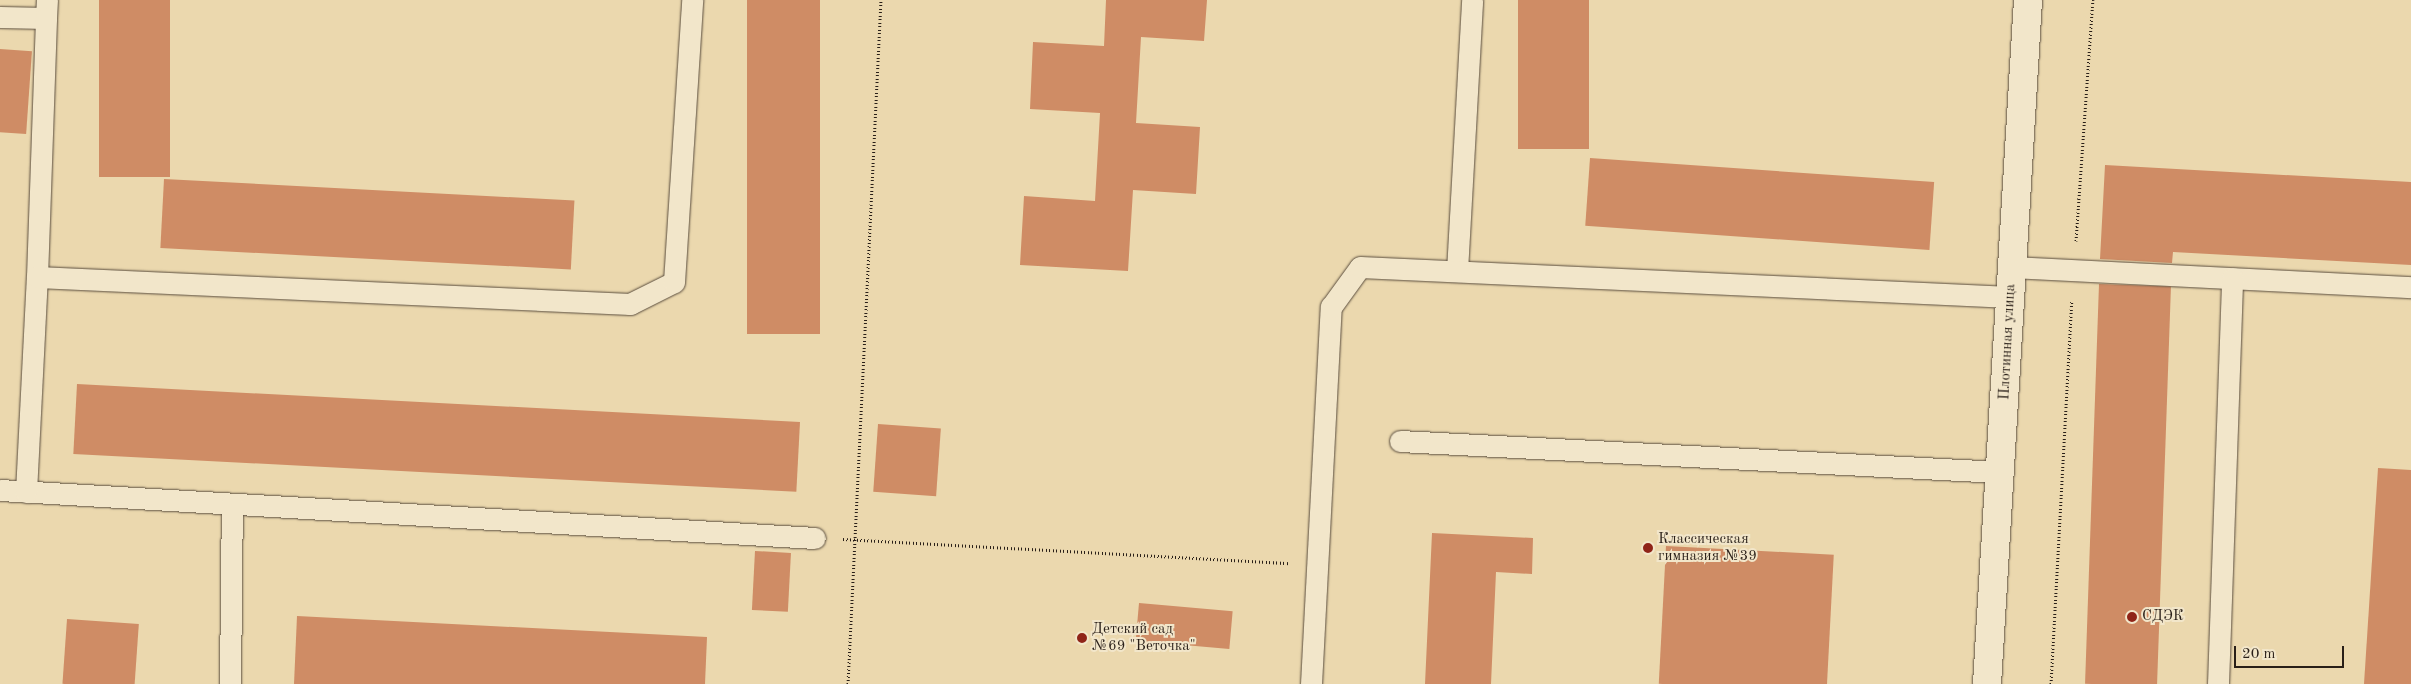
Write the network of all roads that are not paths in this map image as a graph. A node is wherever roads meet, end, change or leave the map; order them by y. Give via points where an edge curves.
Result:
1 (692, 0) edge
2 (1472, 0) edge
3 (2028, 0) edge
4 (46, 9) edge
5 (0, 17) edge
6 (2012, 267) junction
7 (1457, 271) junction
8 (37, 277) junction
9 (2232, 278) junction
10 (2411, 288) edge
11 (2010, 297) junction
12 (1400, 441) dead end
13 (2000, 472) junction
14 (0, 490) edge
15 (26, 492) junction
16 (232, 504) junction
17 (816, 538) road end
18 (230, 684) edge
19 (1311, 684) edge
20 (1987, 684) edge
21 (2218, 684) edge

1 - 8 lane via 674,282 630,304
2 - 7 lane
3 - 6 street, Плотинная улица
4 - 5 lane
4 - 8 lane
6 - 9 lane
6 - 11 street, Плотинная улица
7 - 11 lane
7 - 19 lane via 1360,267 1330,307
8 - 15 lane
9 - 10 lane
9 - 21 lane
11 - 13 street, Плотинная улица
12 - 13 lane
13 - 20 street, Плотинная улица
14 - 15 lane
15 - 16 lane
16 - 17 lane
16 - 18 lane

